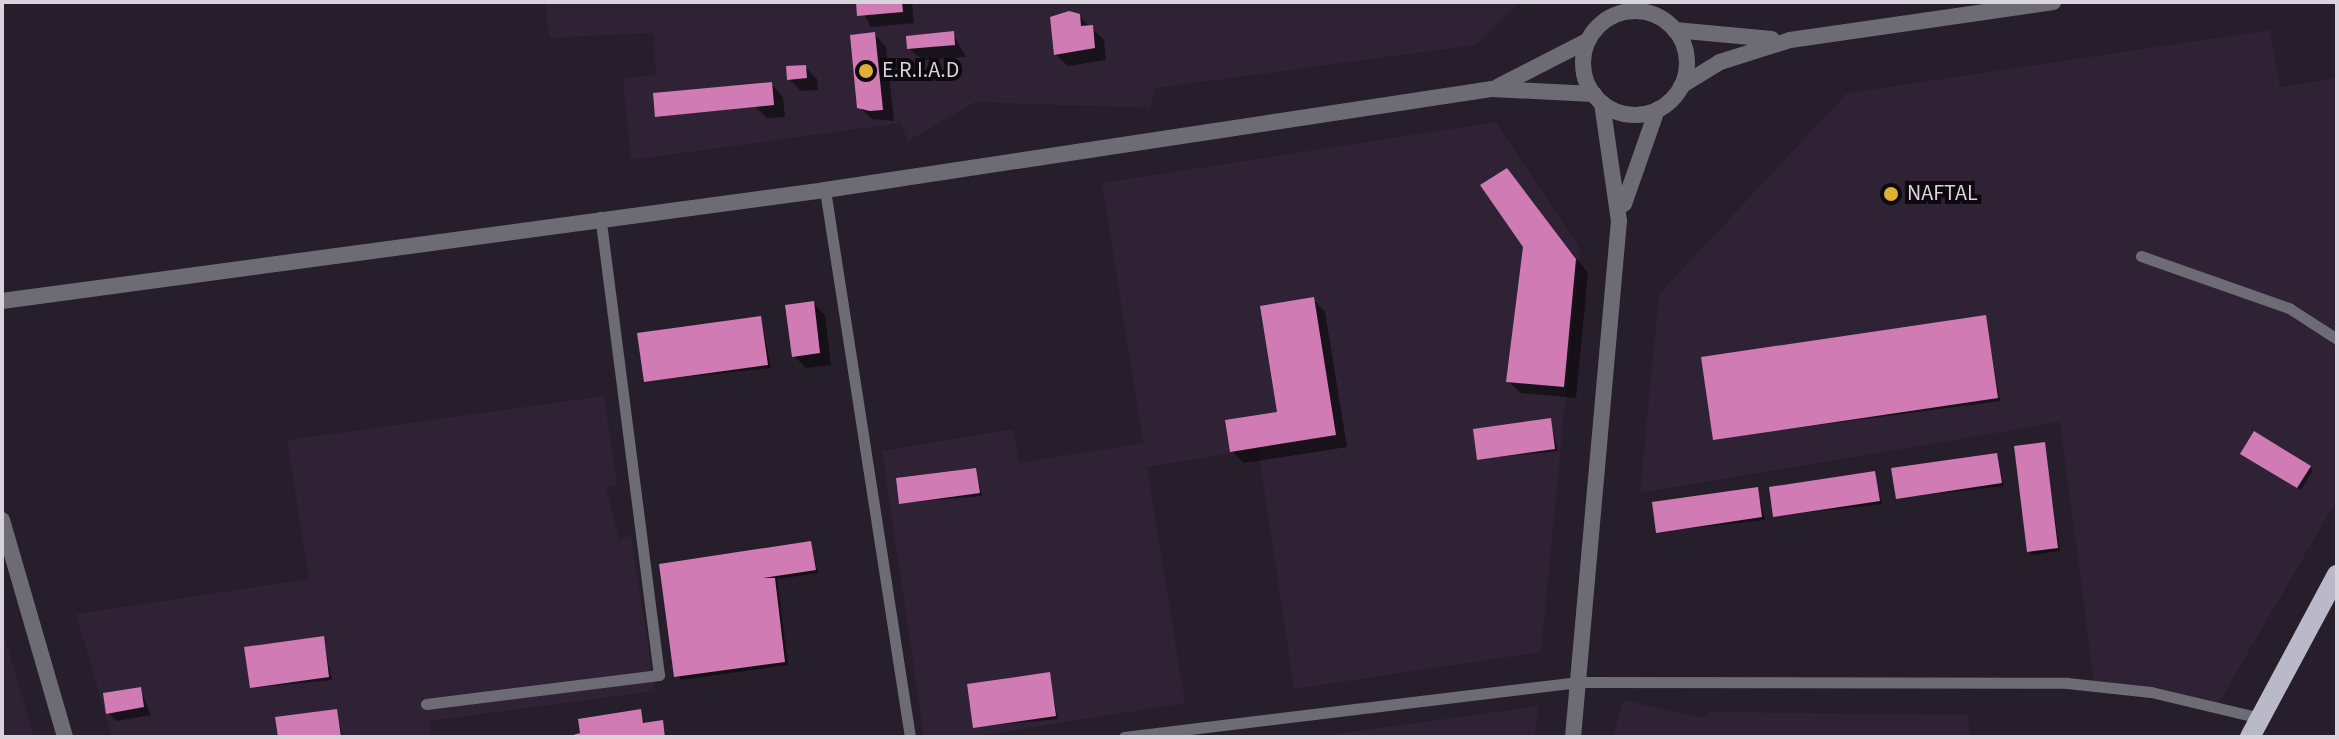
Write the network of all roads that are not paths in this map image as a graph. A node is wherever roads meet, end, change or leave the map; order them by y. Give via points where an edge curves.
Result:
1 (1616, 2) edge
2 (1662, 2) edge
3 (2053, 2) edge
4 (1603, 22) junction
5 (1672, 26) junction
6 (1589, 40) junction
7 (1790, 40) junction
8 (1681, 86) junction
9 (1492, 89) junction
10 (1598, 99) junction
11 (1657, 110) junction
12 (825, 190) junction
13 (600, 217) junction
14 (1619, 221) junction
15 (2141, 256) dead end
16 (2, 301) edge
17 (2337, 339) edge
18 (2, 520) edge
19 (2337, 575) edge
20 (1579, 682) junction
21 (426, 704) dead end
22 (2260, 718) junction
23 (65, 737) edge
24 (910, 737) edge
25 (1124, 737) edge
26 (1573, 737) edge
27 (2250, 737) edge

1 - 4 street
2 - 5 street
3 - 7 street
4 - 5 street via 1636,11
4 - 6 street
5 - 7 street
5 - 8 street via 1686,51
6 - 9 street
6 - 10 street via 1584,73
7 - 8 street via 1735,55
8 - 11 street
9 - 10 street
9 - 12 street
10 - 11 street via 1634,115
10 - 14 street
11 - 14 street
12 - 13 street
12 - 24 lane
13 - 16 street
13 - 21 lane via 659,675
14 - 20 street
15 - 17 lane via 2289,308
18 - 23 street
19 - 22 main road
20 - 22 lane via 2067,683 2151,692
20 - 25 lane
20 - 26 street
22 - 27 main road

